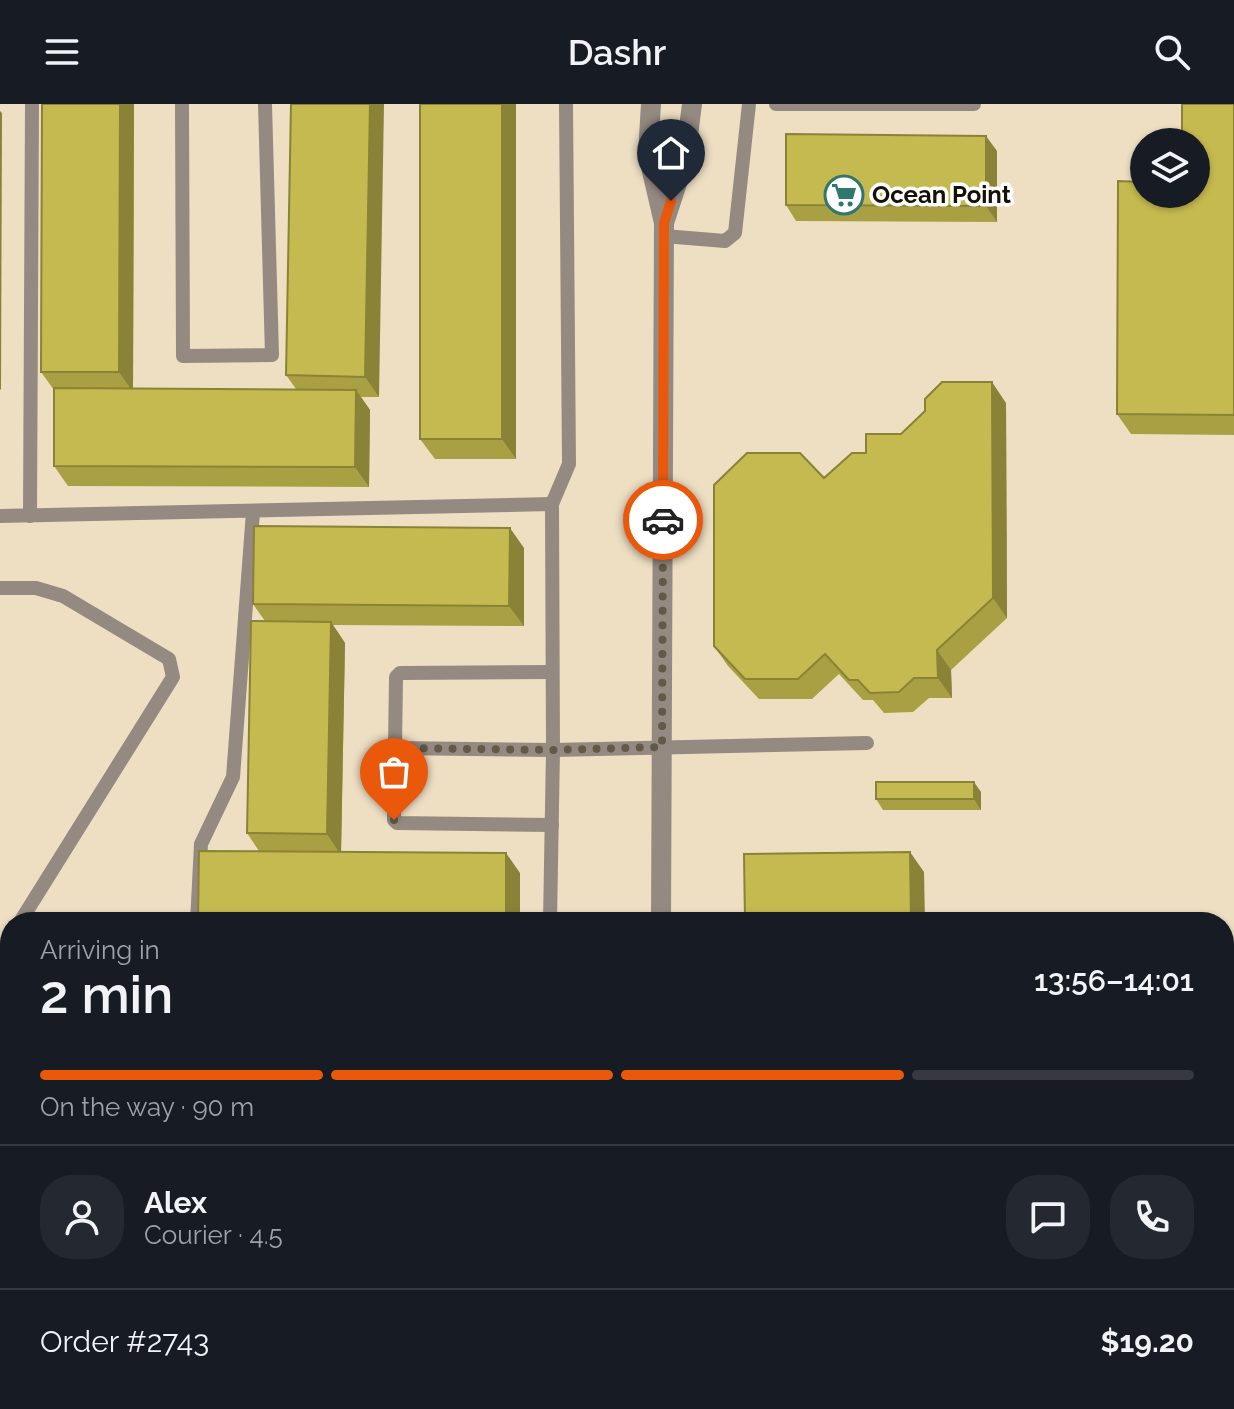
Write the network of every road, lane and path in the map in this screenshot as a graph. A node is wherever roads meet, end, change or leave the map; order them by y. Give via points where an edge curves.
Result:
1 (32, 104) edge
2 (182, 104) edge
3 (265, 104) edge
4 (566, 104) edge
5 (651, 104) edge
6 (692, 104) edge
7 (749, 104) edge
8 (776, 104) edge
9 (974, 104) edge
10 (664, 230) junction
11 (552, 504) junction
12 (253, 512) junction
13 (0, 516) edge
14 (30, 516) junction
15 (0, 588) edge
16 (552, 672) junction
17 (867, 743) dead end
18 (662, 747) junction
19 (395, 748) junction
20 (553, 750) junction
21 (552, 825) junction
22 (26, 912) edge
23 (198, 912) edge
24 (550, 912) edge
25 (661, 912) edge

1 - 14 lane
2 - 3 lane via 183,356 272,355
4 - 11 lane via 569,464
5 - 10 street via 648,154
6 - 10 street via 685,159
7 - 10 lane via 735,233 725,241
8 - 9 lane
10 - 18 street
11 - 12 lane
11 - 16 lane
12 - 14 lane
12 - 23 lane via 233,777 201,844
13 - 14 lane
15 - 22 lane via 36,588 63,596 169,659 173,677
16 - 19 lane via 400,673
16 - 20 lane
17 - 18 lane
18 - 20 lane
18 - 25 street
19 - 20 lane
19 - 21 lane via 397,823
20 - 21 lane
21 - 24 lane

